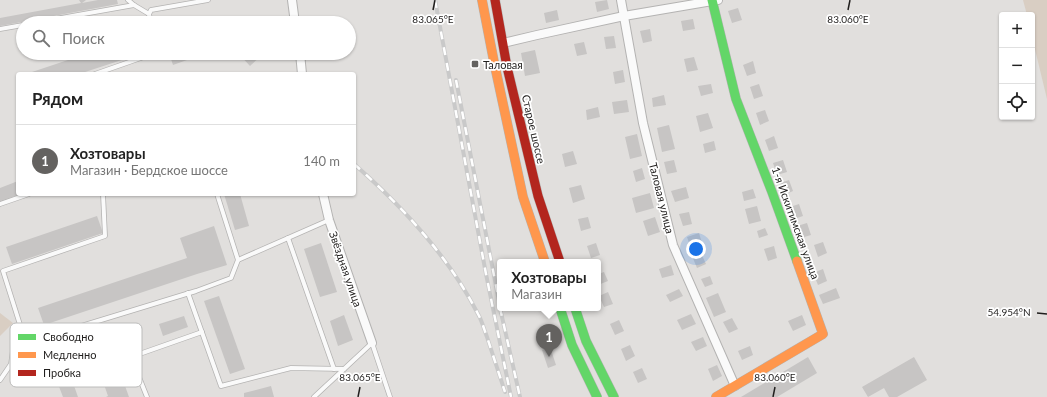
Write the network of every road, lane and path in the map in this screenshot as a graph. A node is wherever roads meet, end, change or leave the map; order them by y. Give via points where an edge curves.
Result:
1 (128, 0) edge
2 (208, 0) edge
3 (292, 0) edge
4 (482, 0) edge
5 (495, 0) edge
6 (621, 0) edge
7 (714, 1) edge
8 (134, 5) junction
9 (149, 14) joint
10 (72, 16) edge
11 (295, 16) edge
12 (624, 16) junction
13 (16, 26) edge
14 (0, 29) edge
15 (503, 44) junction
16 (135, 60) edge
17 (301, 60) edge
18 (101, 72) edge
19 (302, 72) edge
20 (23, 196) edge
21 (102, 196) edge
22 (218, 196) edge
23 (323, 196) edge
24 (0, 204) edge
25 (329, 220) junction
26 (288, 238) junction
27 (544, 259) edge
28 (559, 259) edge
29 (238, 260) junction
30 (188, 293) junction
31 (561, 311) edge
32 (576, 311) edge
33 (19, 323) edge
34 (91, 323) edge
35 (202, 332) junction
36 (372, 343) junction
37 (142, 353) edge
38 (10, 365) edge
39 (334, 369) junction
40 (344, 369) junction
41 (0, 380) edge
42 (142, 384) edge
43 (735, 386) junction
44 (147, 397) edge
45 (314, 397) edge
46 (390, 397) edge
47 (597, 397) edge
48 (614, 397) edge
49 (716, 397) edge

1 - 8 lane
2 - 9 lane via 151,10
3 - 11 street
4 - 27 main road via 523,197
5 - 15 main road, Старое шоссе
6 - 12 street, Таловая улица
7 - 12 street
7 - 43 main road, 1-я Искитимская улица via 736,99 823,334
8 - 9 lane
8 - 10 lane
12 - 15 street
12 - 43 street, Таловая улица via 643,123 674,246
13 - 14 lane
15 - 28 main road, Старое шоссе via 538,196
16 - 18 lane
17 - 19 street
20 - 24 lane
21 - 33 lane via 105,236 3,271
22 - 29 lane
23 - 25 street, Звёздная улица
25 - 26 lane
25 - 36 street, Звёздная улица
26 - 29 lane
26 - 39 lane
29 - 30 lane via 231,278
30 - 34 lane
30 - 35 lane
31 - 47 main road via 572,345
32 - 48 main road via 586,341
35 - 37 lane
35 - 39 lane via 221,386 291,368
36 - 40 lane
36 - 46 lane
38 - 41 lane
39 - 40 lane
40 - 45 lane
42 - 44 lane
43 - 49 main road, 1-я Искитимская улица

